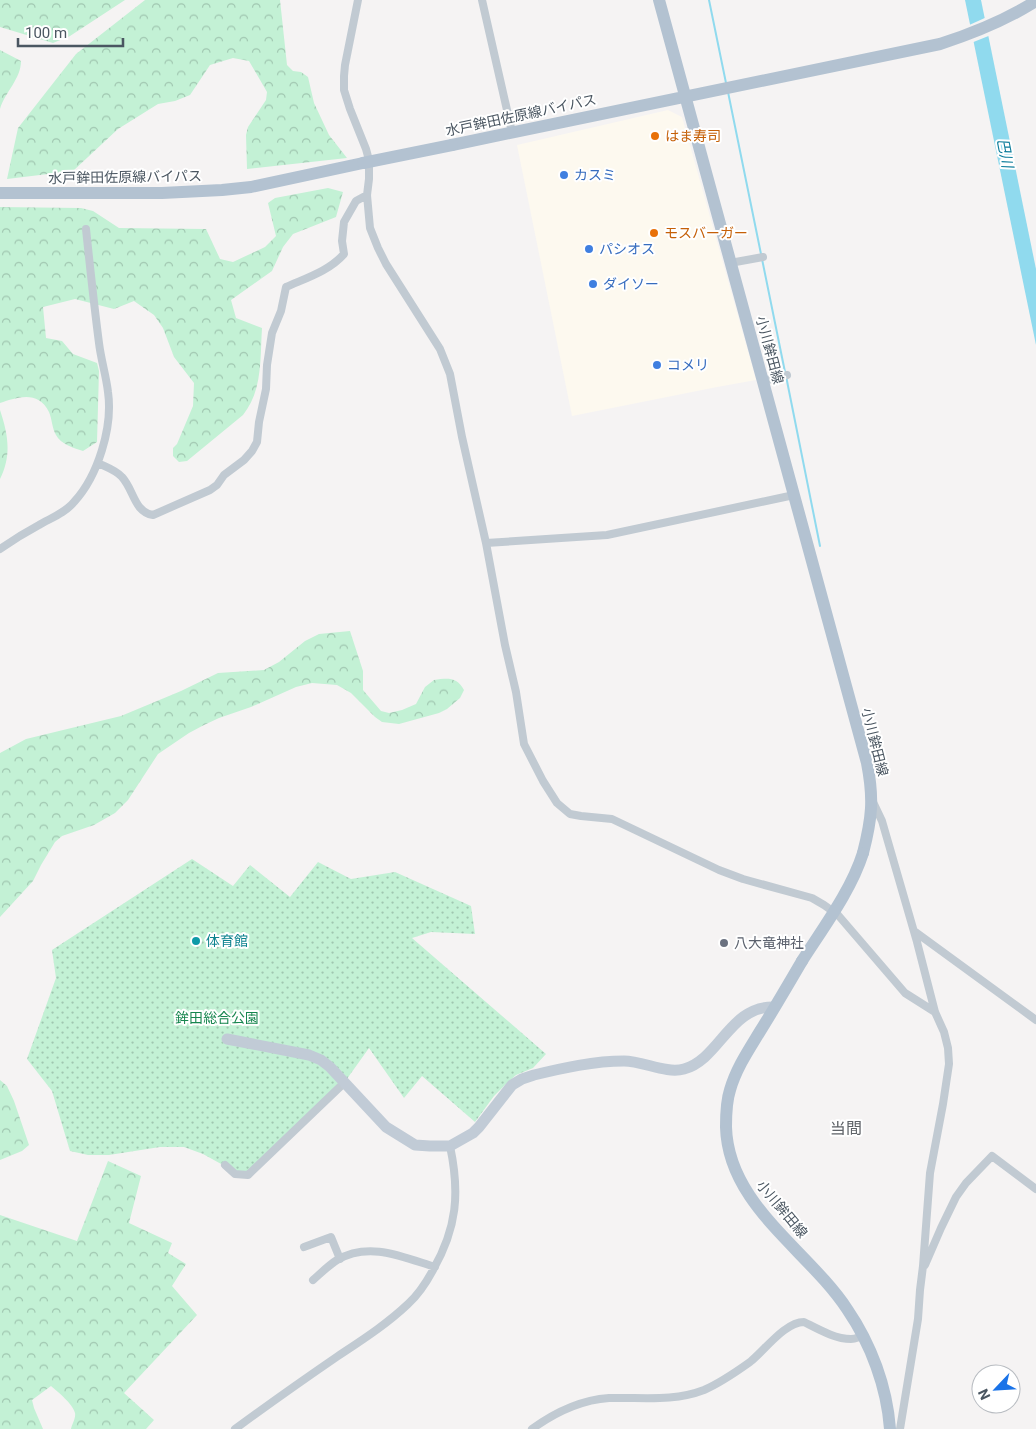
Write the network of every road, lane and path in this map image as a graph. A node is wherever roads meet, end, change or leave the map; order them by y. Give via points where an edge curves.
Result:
1 (358, 0) edge
2 (482, 0) edge
3 (659, 0) edge
4 (1036, 1) edge
5 (685, 96) junction
6 (512, 132) junction
7 (0, 193) edge
8 (367, 195) junction
9 (86, 229) dead end
10 (761, 257) dead end
11 (730, 263) junction
12 (786, 376) dead end
13 (763, 380) junction
14 (98, 463) junction
15 (794, 495) junction
16 (486, 543) junction
17 (0, 549) edge
18 (872, 800) junction
19 (914, 931) junction
20 (775, 1007) junction
21 (935, 1012) junction
22 (1036, 1020) edge
23 (227, 1039) dead end
24 (344, 1083) junction
25 (450, 1146) junction
26 (225, 1165) dead end
27 (1036, 1189) edge
28 (304, 1247) dead end
29 (340, 1259) junction
30 (923, 1266) junction
31 (435, 1267) junction
32 (313, 1280) dead end
33 (863, 1336) junction
34 (235, 1429) edge
35 (532, 1429) edge
36 (890, 1429) edge
37 (900, 1429) edge

1 - 8 street via 345,65 344,90 369,160
2 - 6 street
3 - 5 main road, 小川鉾田線
4 - 5 main road, 水戸鉾田佐原線バイパス via 997,23 925,48
5 - 6 main road, 水戸鉾田佐原線バイパス
5 - 11 main road, 小川鉾田線
6 - 7 main road, 水戸鉾田佐原線バイパス, bridge via 222,190
8 - 14 street via 356,201 344,222 344,254 319,273 286,287 272,333 257,442 244,460 210,490 153,515 140,510 120,474
8 - 16 street via 370,228 378,248 440,349 450,374
9 - 14 street via 100,353 108,392 109,415
10 - 11 street
11 - 13 main road, 小川鉾田線
12 - 13 street
13 - 15 main road, 小川鉾田線
14 - 17 street via 74,503
15 - 16 street via 608,535
15 - 18 main road, 小川鉾田線 via 867,763
16 - 21 street via 524,744 556,803 570,814 612,819 743,879 812,898 838,915 905,993
18 - 19 street via 882,821
18 - 20 main road, 小川鉾田線, bridge via 870,824 856,872
19 - 21 street
19 - 22 street
20 - 25 street via 760,1008 748,1014 724,1034 703,1059 683,1069 636,1061 607,1061 522,1079 512,1085 472,1133
20 - 33 main road, 小川鉾田線 via 738,1069 729,1091 726,1124 729,1154 749,1196 839,1298
21 - 30 street via 947,1040 948,1064 930,1173
23 - 24 street via 309,1055 330,1067
24 - 25 street via 386,1126 406,1140 415,1145
24 - 26 street via 248,1175 235,1174
25 - 31 street via 455,1168 455,1203 447,1242
27 - 30 street via 992,1156 956,1197
28 - 29 street via 331,1237
29 - 31 street via 374,1250
29 - 32 street
30 - 37 street
31 - 34 street via 423,1289 409,1304
33 - 35 street via 844,1338 800,1322 788,1326 762,1352 728,1376 694,1394 674,1398 595,1400 554,1414
33 - 36 main road, 小川鉾田線 via 879,1375

